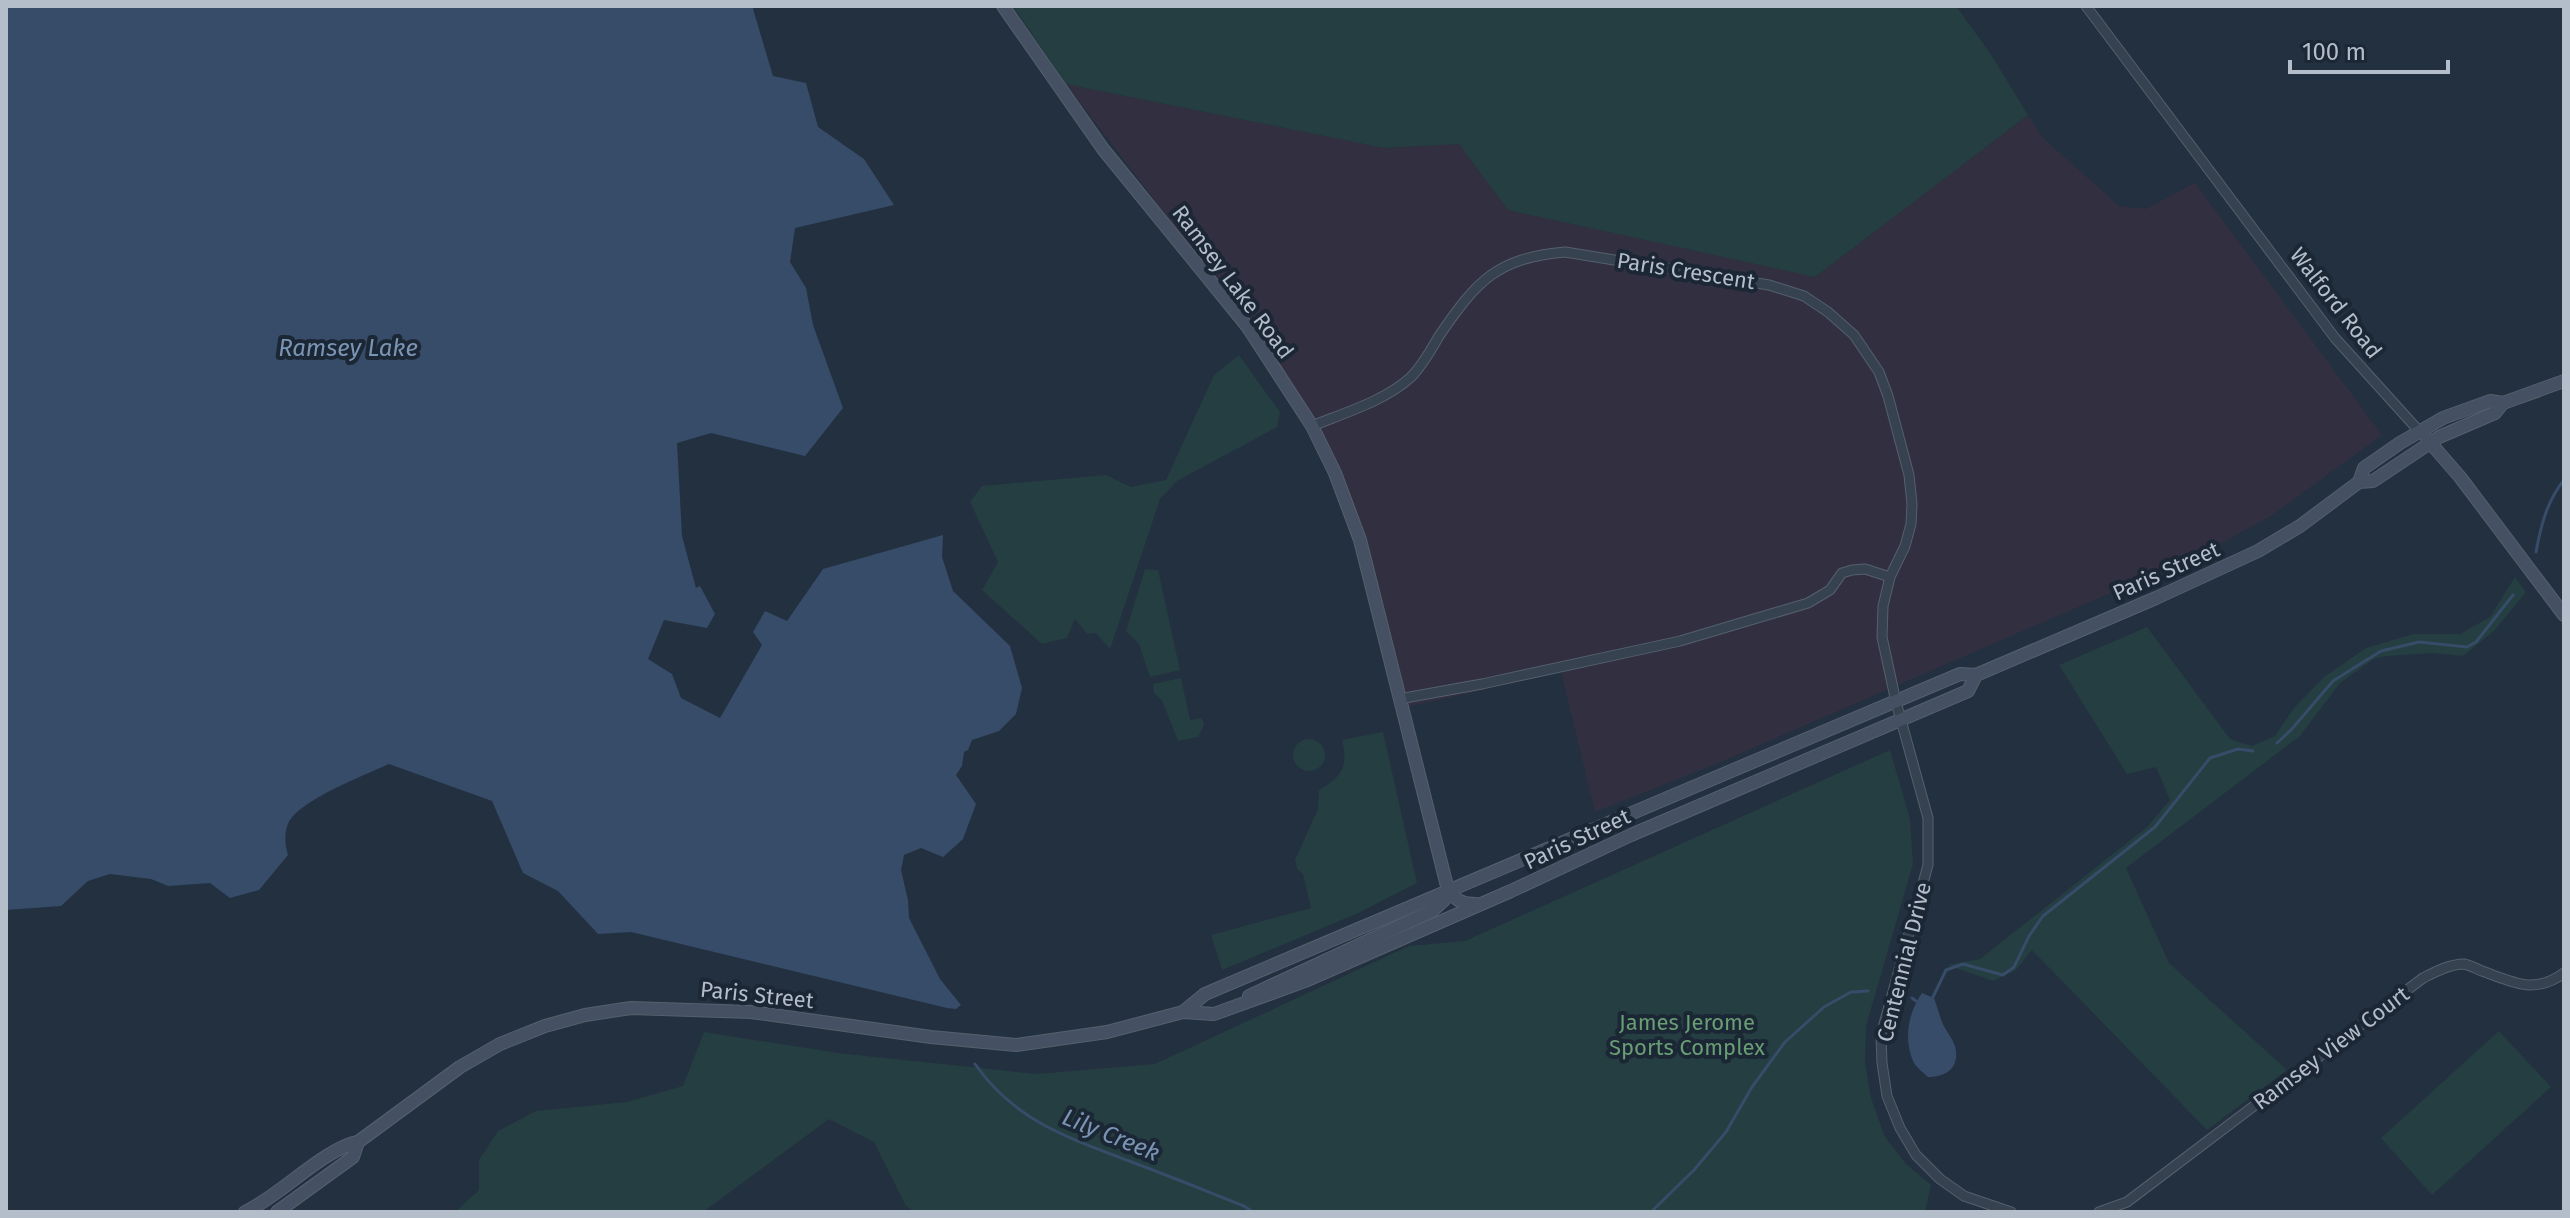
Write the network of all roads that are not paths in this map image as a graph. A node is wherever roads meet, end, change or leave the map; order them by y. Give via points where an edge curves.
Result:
1 (1003, 6) edge
2 (2086, 6) edge
3 (2564, 381) edge
4 (2503, 403) junction
5 (1312, 426) junction
6 (2419, 431) junction
7 (2431, 442) junction
8 (2359, 482) junction
9 (1890, 577) junction
10 (2564, 615) edge
11 (1976, 675) junction
12 (1399, 699) junction
13 (1896, 702) junction
14 (1901, 719) junction
15 (1448, 890) junction
16 (1482, 904) junction
17 (2564, 973) edge
18 (1183, 1012) junction
19 (1214, 1014) junction
20 (358, 1142) junction
21 (274, 1195) junction
22 (2129, 1207) edge
23 (281, 1211) edge
24 (245, 1212) edge
25 (2011, 1212) edge
26 (2099, 1212) edge

1 - 5 main road, Ramsey Lake Road via 1103,149 1247,326
2 - 6 street, Walford Road via 2335,338
3 - 4 main road, Paris Street
4 - 6 main road, Paris Street via 2490,401
4 - 7 main road, Paris Street via 2495,413
5 - 9 street, Paris Crescent via 1383,395 1410,377 1482,281 1525,258 1565,252 1769,285 1804,296 1828,312 1854,335 1879,372 1909,475 1912,504 1905,546
5 - 12 main road, Ramsey Lake Road via 1360,540
6 - 7 main road, Walford Road
6 - 8 main road, Paris Street via 2364,468
7 - 8 main road, Paris Street via 2373,481
7 - 10 main road, Walford Road
8 - 11 main road, Paris Street via 2258,551
9 - 12 street via 1852,570 1808,603 1680,641
9 - 13 street, Paris Crescent via 1882,637
11 - 13 main road, Paris Street via 1960,674
11 - 14 main road, Paris Street via 1968,691
12 - 15 main road, Ramsey Lake Road
13 - 14 street, Centennial Drive
13 - 15 main road, Paris Street
14 - 16 main road, Paris Street
14 - 25 street, Centennial Drive via 1928,818 1928,865 1881,1035 1887,1096 1916,1155 1940,1179 1964,1196
15 - 16 main road via 1465,904
15 - 18 main road, Paris Street via 1205,994
15 - 19 main road via 1432,911
16 - 19 main road, Paris Street via 1274,994
17 - 22 street, Ramsey View Court via 2535,986 2465,964 2423,978
18 - 19 main road, Paris Street
18 - 20 main road, Paris Street via 1107,1032 1016,1045 751,1012 631,1008 585,1015 500,1044
20 - 21 main road, Paris Street via 344,1145
20 - 23 main road, Paris Street via 353,1157
21 - 23 main road
21 - 24 main road, Paris Street
22 - 26 street

